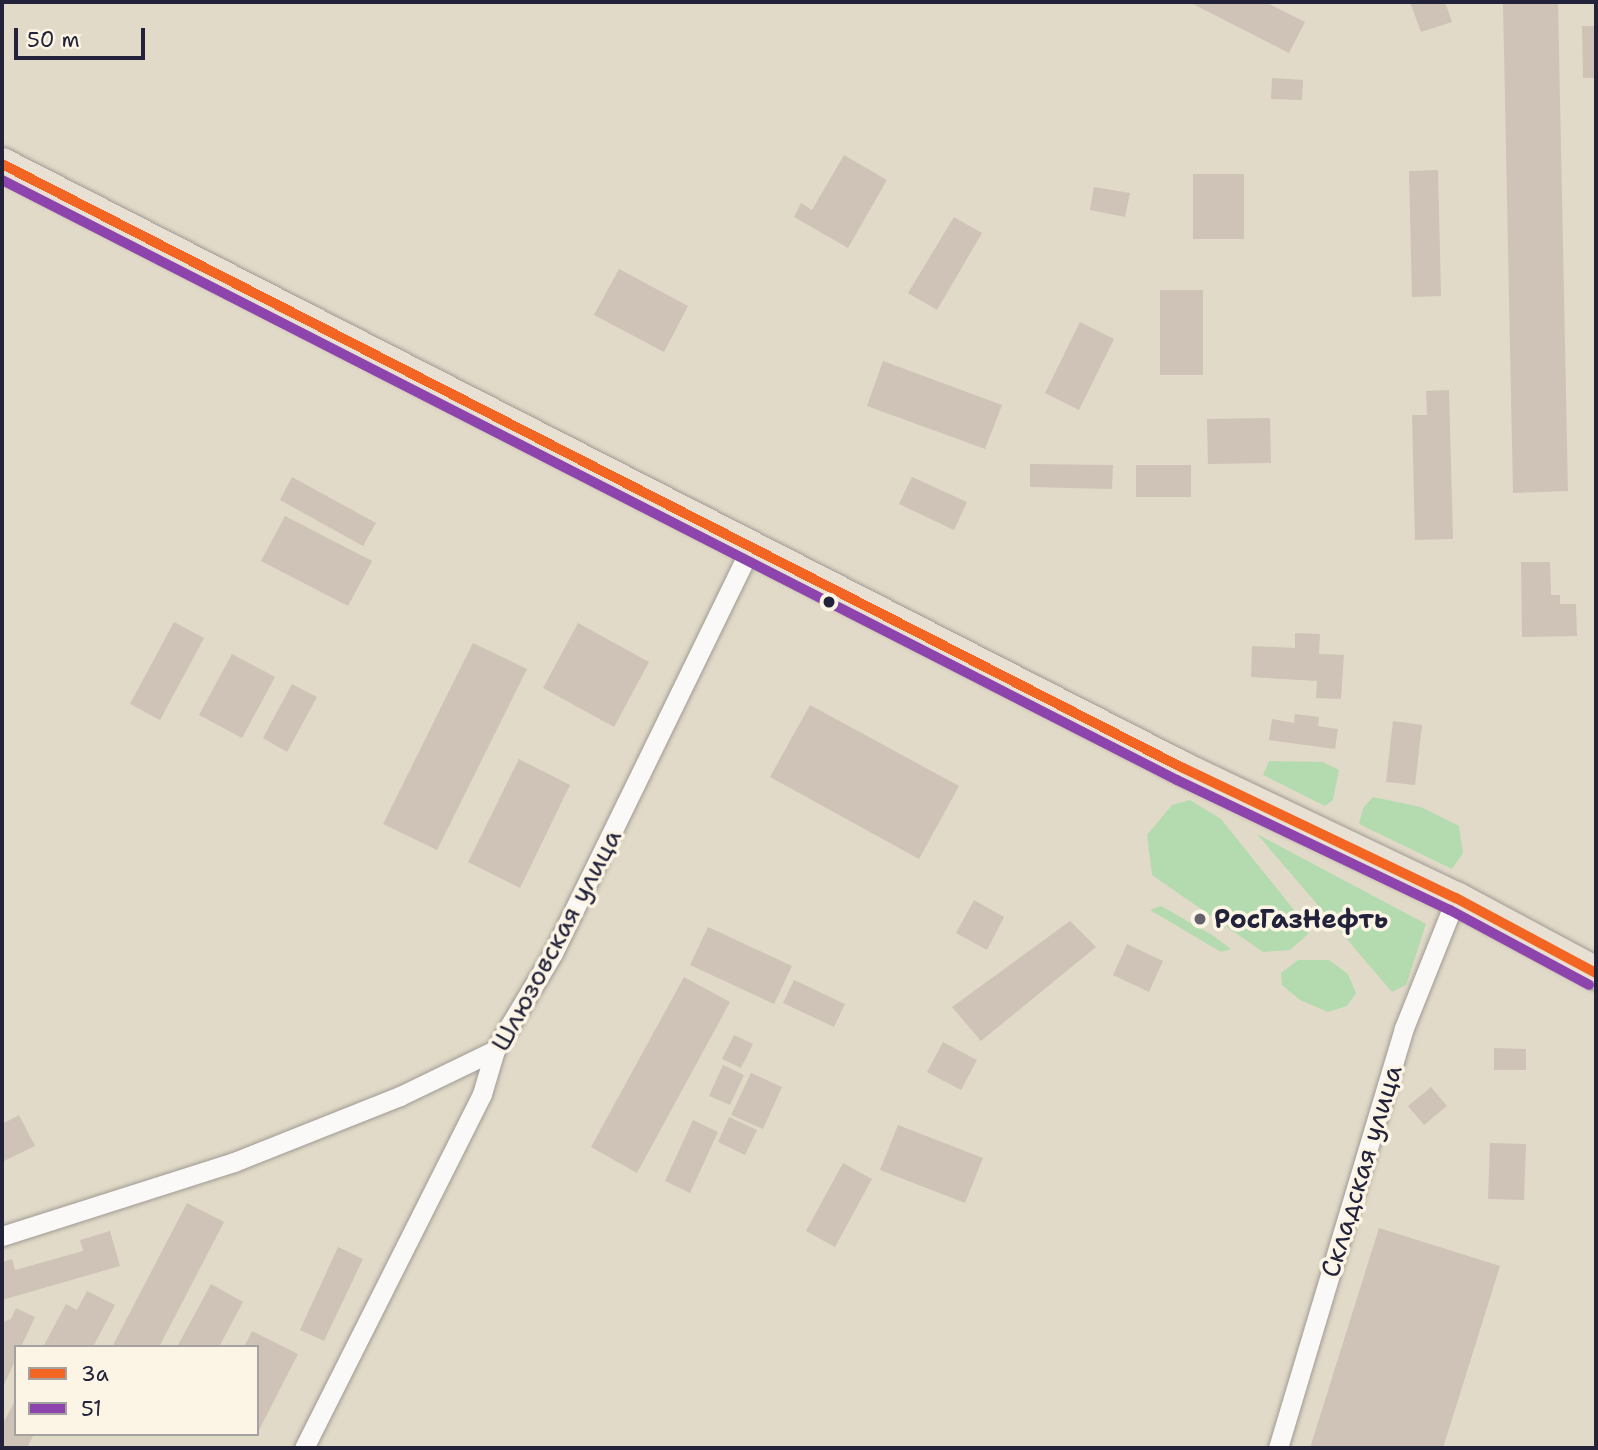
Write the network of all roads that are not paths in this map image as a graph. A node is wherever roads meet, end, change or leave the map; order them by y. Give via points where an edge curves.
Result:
1 (2, 164) edge
2 (752, 545) junction
3 (1456, 898) junction
4 (1596, 973) edge
5 (495, 1050) junction
6 (2, 1236) edge
7 (304, 1448) edge
8 (1278, 1448) edge

1 - 2 main road
2 - 3 main road via 1183,768
2 - 5 street, Шлюзовская улица via 553,953
3 - 4 main road
3 - 8 street, Складская улица via 1404,1028
5 - 6 street via 400,1096 234,1162
5 - 7 street, Шлюзовская улица via 482,1094

